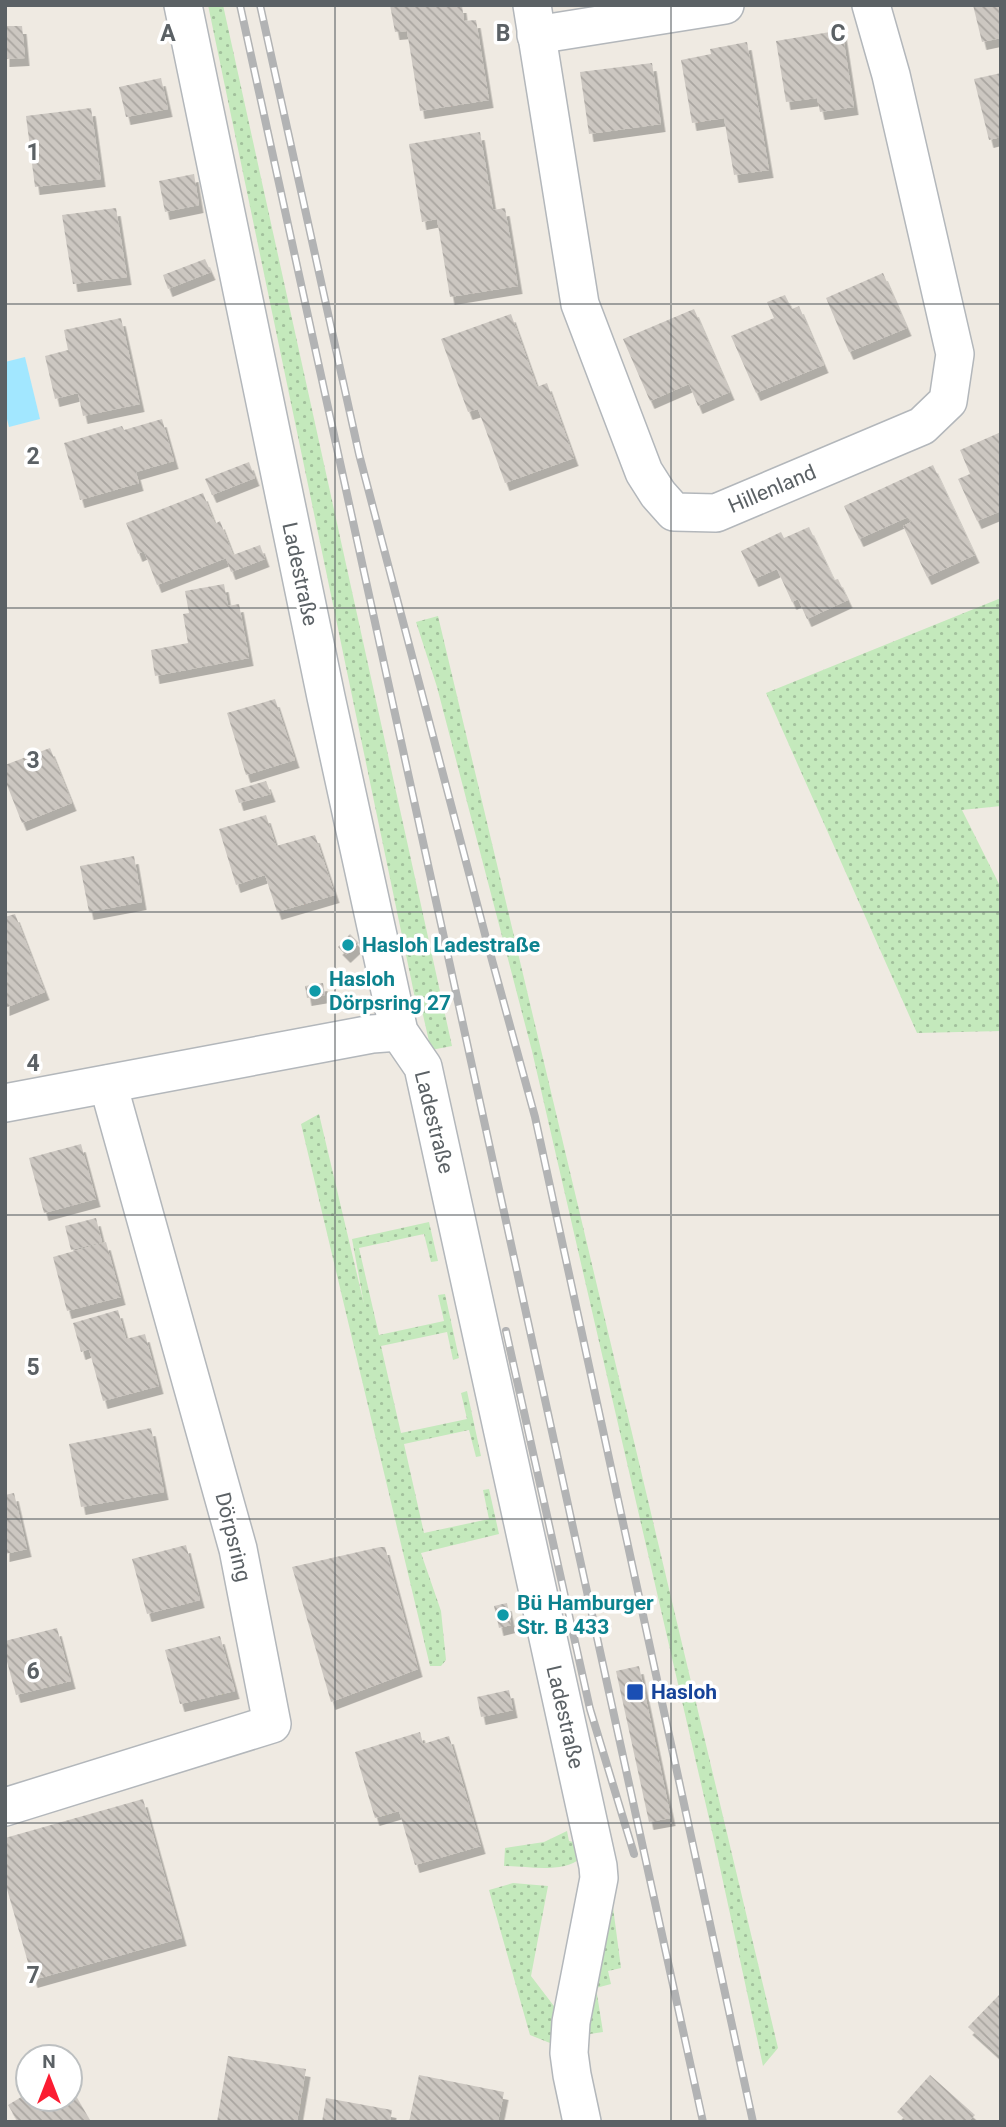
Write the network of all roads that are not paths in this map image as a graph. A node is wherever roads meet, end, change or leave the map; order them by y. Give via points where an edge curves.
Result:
1 (183, 5) edge
2 (725, 5) edge
3 (871, 5) edge
4 (534, 20) edge
5 (399, 1032) junction
6 (108, 1084) junction
7 (5, 1103) edge
8 (5, 1807) edge
9 (582, 2122) edge

1 - 5 street, Ladestraße
2 - 4 street, Hillenland
3 - 4 street, Hillenland via 955,354 948,401 922,426 716,513 674,512 658,494 645,472 580,304
5 - 6 street
5 - 9 street, Ladestraße via 423,1068 598,1866 570,2027 569,2053
6 - 7 street
6 - 8 street, Dörpsring via 238,1549 272,1724

